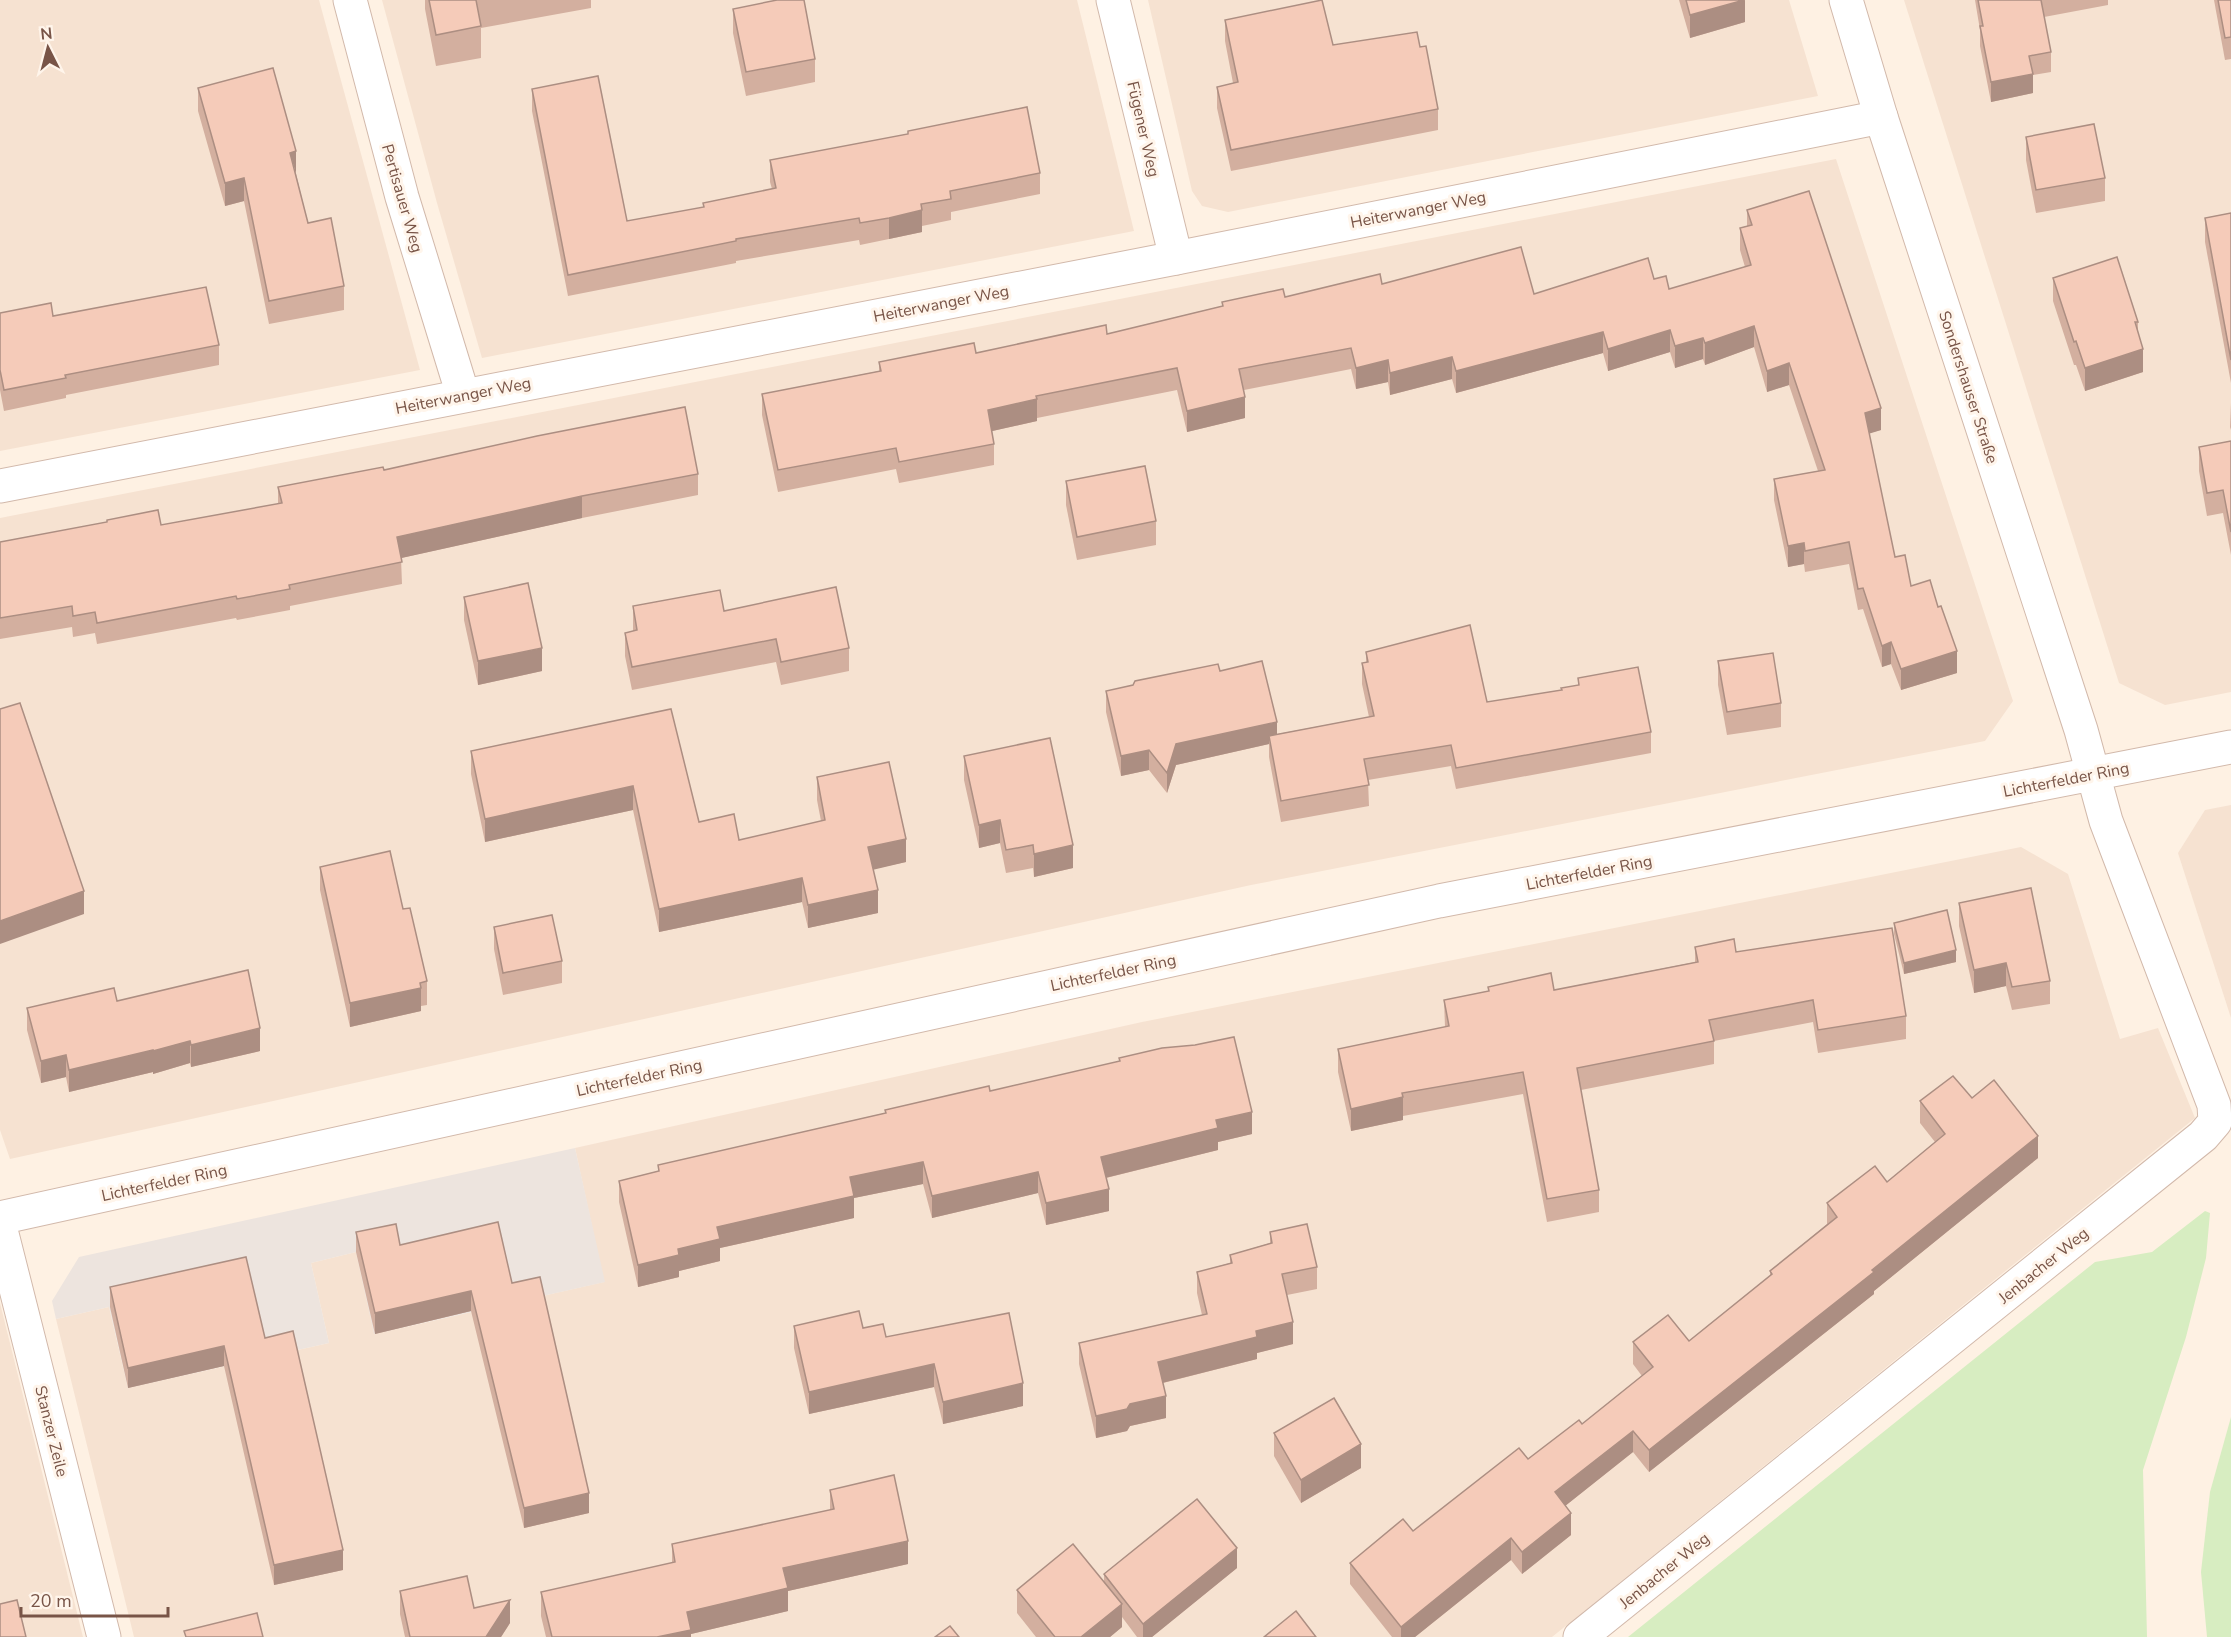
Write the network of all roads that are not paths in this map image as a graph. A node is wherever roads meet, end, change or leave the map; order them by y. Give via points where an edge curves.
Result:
1 (350, 0) edge
2 (1113, 0) edge
3 (1846, 0) edge
4 (1881, 117) junction
5 (1176, 258) junction
6 (464, 395) junction
7 (0, 486) edge
8 (2231, 747) edge
9 (2093, 774) junction
10 (0, 1218) edge
11 (0, 1226) edge
12 (104, 1637) edge
13 (1580, 1637) edge

1 - 6 street, Pertisauer Weg via 402,197
2 - 5 street, Fügener Weg
3 - 4 street, Sondershauser Straße
4 - 5 street, Heiterwanger Weg
4 - 9 street, Sondershauser Straße
5 - 6 street, Heiterwanger Weg
6 - 7 street, Heiterwanger Weg
8 - 9 street, Lichterfelder Ring
9 - 10 street, Lichterfelder Ring via 1439,901
9 - 13 street, Jenbacher Weg via 2106,820 2214,1105 2215,1122 2203,1136
11 - 12 street, Stanzer Zeile

